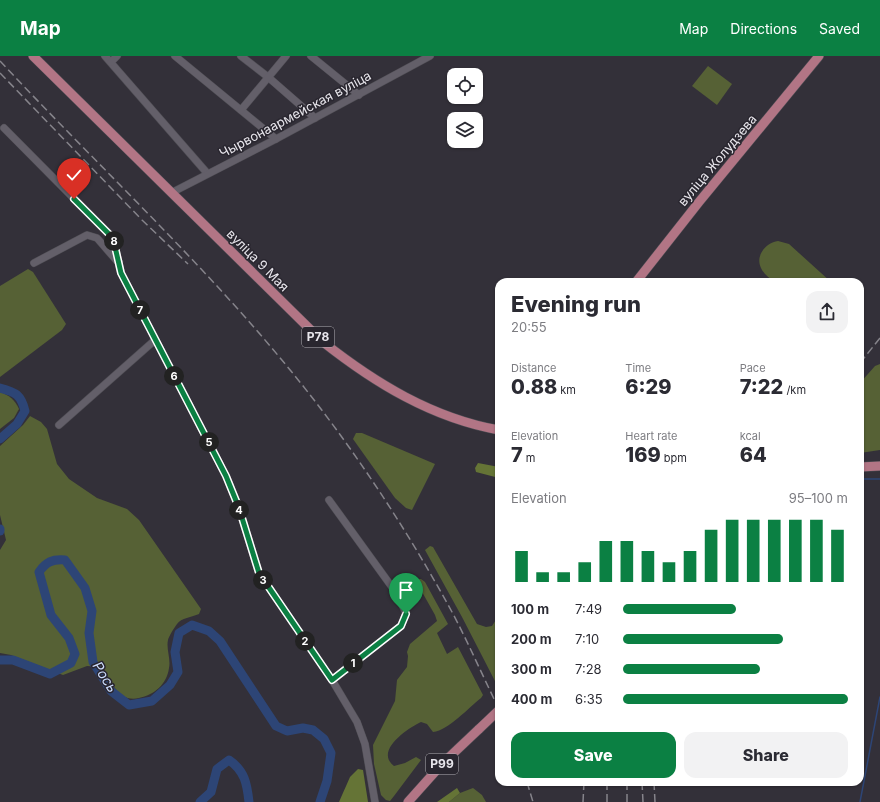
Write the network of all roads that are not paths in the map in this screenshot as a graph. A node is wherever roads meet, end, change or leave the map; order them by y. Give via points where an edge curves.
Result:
1 (33, 56) edge
2 (105, 56) edge
3 (117, 56) edge
4 (175, 56) edge
5 (241, 56) edge
6 (286, 56) edge
7 (311, 56) edge
8 (430, 56) edge
9 (819, 56) edge
10 (111, 62) junction
11 (268, 77) junction
12 (359, 95) junction
13 (242, 110) junction
14 (315, 118) junction
15 (4, 128) dead end
16 (276, 139) junction
17 (207, 173) junction
18 (171, 193) junction
19 (120, 262) junction
20 (34, 263) dead end
21 (639, 278) edge
22 (155, 340) junction
23 (60, 425) dead end
24 (495, 429) edge
25 (880, 466) edge
26 (864, 467) edge
27 (328, 500) dead end
28 (332, 680) junction
29 (495, 714) edge
30 (375, 802) edge
31 (408, 802) edge

1 - 18 main road, вуліца 9 Мая / Р78
2 - 10 street
3 - 10 street
4 - 13 street
5 - 11 street
6 - 11 street
7 - 12 street
8 - 12 street, Чырвонаармейская вуліца
9 - 21 main road, вуліца Жолудзева via 698,202
10 - 17 street
11 - 13 street
11 - 14 street
12 - 14 street, Чырвонаармейская вуліца
13 - 16 street
14 - 16 street, Чырвонаармейская вуліца
15 - 19 street via 113,238
16 - 17 street, Чырвонаармейская вуліца
17 - 18 street, Чырвонаармейская вуліца
18 - 24 main road, вуліца 9 Мая / Р78 via 323,342 345,359 377,382 404,397 458,419
19 - 20 street via 97,238 87,235
19 - 22 street via 121,273
22 - 23 street
22 - 28 street via 226,476 239,508 259,573
25 - 26 main road
27 - 28 street via 397,594 406,614 401,626
28 - 30 street via 350,708 365,744
29 - 31 main road, Р99, bridge via 442,764

